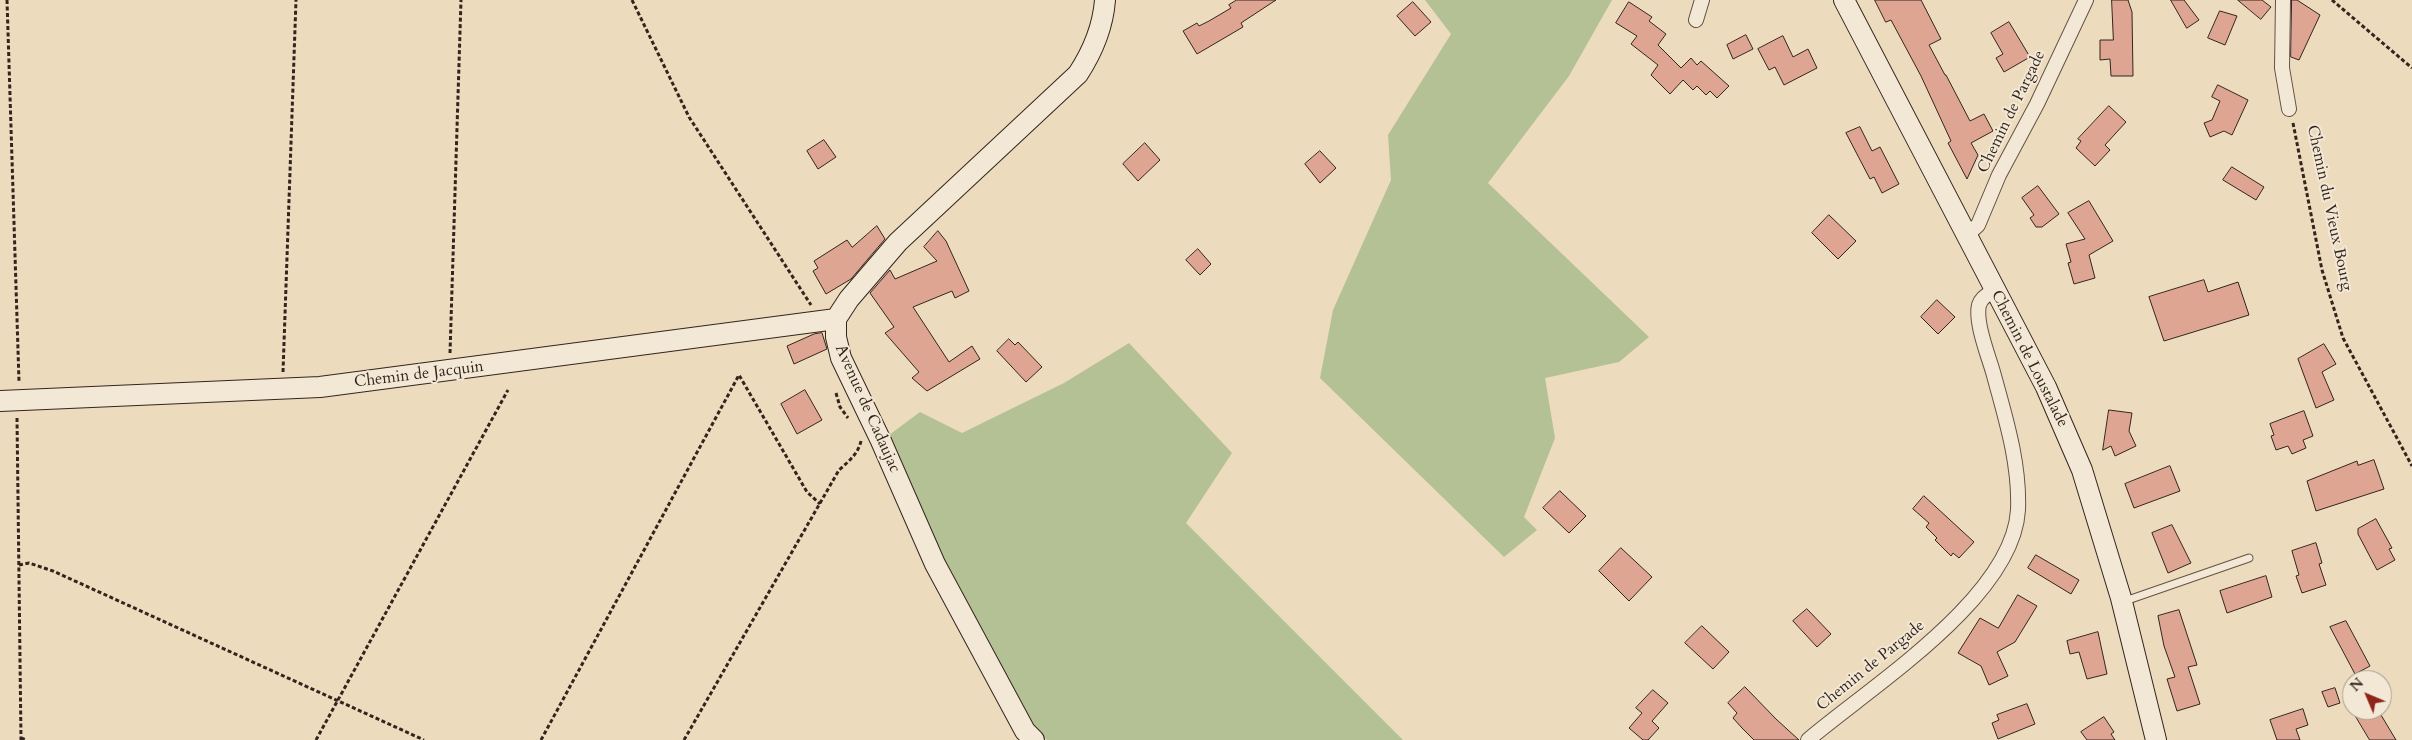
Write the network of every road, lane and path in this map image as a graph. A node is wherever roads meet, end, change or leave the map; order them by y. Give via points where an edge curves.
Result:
1 (7, 0) edge
2 (296, 0) edge
3 (460, 0) edge
4 (632, 0) edge
5 (1105, 0) edge
6 (1702, 0) edge
7 (1844, 0) edge
8 (2086, 0) edge
9 (2283, 0) edge
10 (2332, 0) edge
11 (1696, 20) dead end
12 (2412, 68) edge
13 (2289, 108) joint
14 (1966, 236) junction
15 (1995, 290) junction
16 (832, 320) junction
17 (846, 370) junction
18 (449, 371) junction
19 (282, 389) junction
20 (508, 390) dead end
21 (20, 400) junction
22 (0, 401) edge
23 (851, 423) dead end
24 (861, 438) dead end
25 (2412, 466) edge
26 (820, 504) junction
27 (2249, 558) dead end
28 (19, 565) junction
29 (2122, 602) junction
30 (338, 701) junction
31 (21, 739) edge
32 (26, 740) edge
33 (316, 740) edge
34 (424, 740) edge
35 (541, 740) edge
36 (684, 740) edge
37 (1034, 740) edge
38 (1808, 740) edge
39 (2156, 740) edge

1 - 21 path
2 - 19 path
3 - 18 path
4 - 16 path via 689,117 809,304
5 - 16 street via 1093,48 1074,79 898,242
6 - 11 street
7 - 14 street, Chemin de Loustalade
8 - 14 street, Chemin de Pargade via 1999,175 1978,225
9 - 13 street, Chemin du Vieux Bourg via 2282,68
10 - 12 path
13 - 25 path, Chemin du Vieux Bourg via 2322,270 2342,338
14 - 15 street, Chemin de Loustalade
15 - 29 street, Chemin de Loustalade via 2046,387 2082,470
15 - 38 street, Chemin de Pargade via 1987,295 1979,308 1981,328 2010,437 2017,496 2015,529 1980,592 1939,635
16 - 17 street, Avenue de Cadaujac
16 - 18 street, Chemin de Jacquin
17 - 23 path via 836,393 840,407
17 - 37 street, Avenue de Cadaujac via 935,564 1025,731
18 - 19 street, Chemin de Jacquin
19 - 21 street, Chemin de Jacquin
20 - 30 path
21 - 22 street, Chemin de Jacquin
21 - 28 path via 17,418
24 - 26 path via 859,448 839,470
26 - 35 path via 807,492 739,375
26 - 36 path
27 - 29 lane
28 - 30 path via 29,563 53,571
28 - 31 path
29 - 39 street, Chemin de Loustalade
30 - 33 path
30 - 34 path
31 - 32 path

